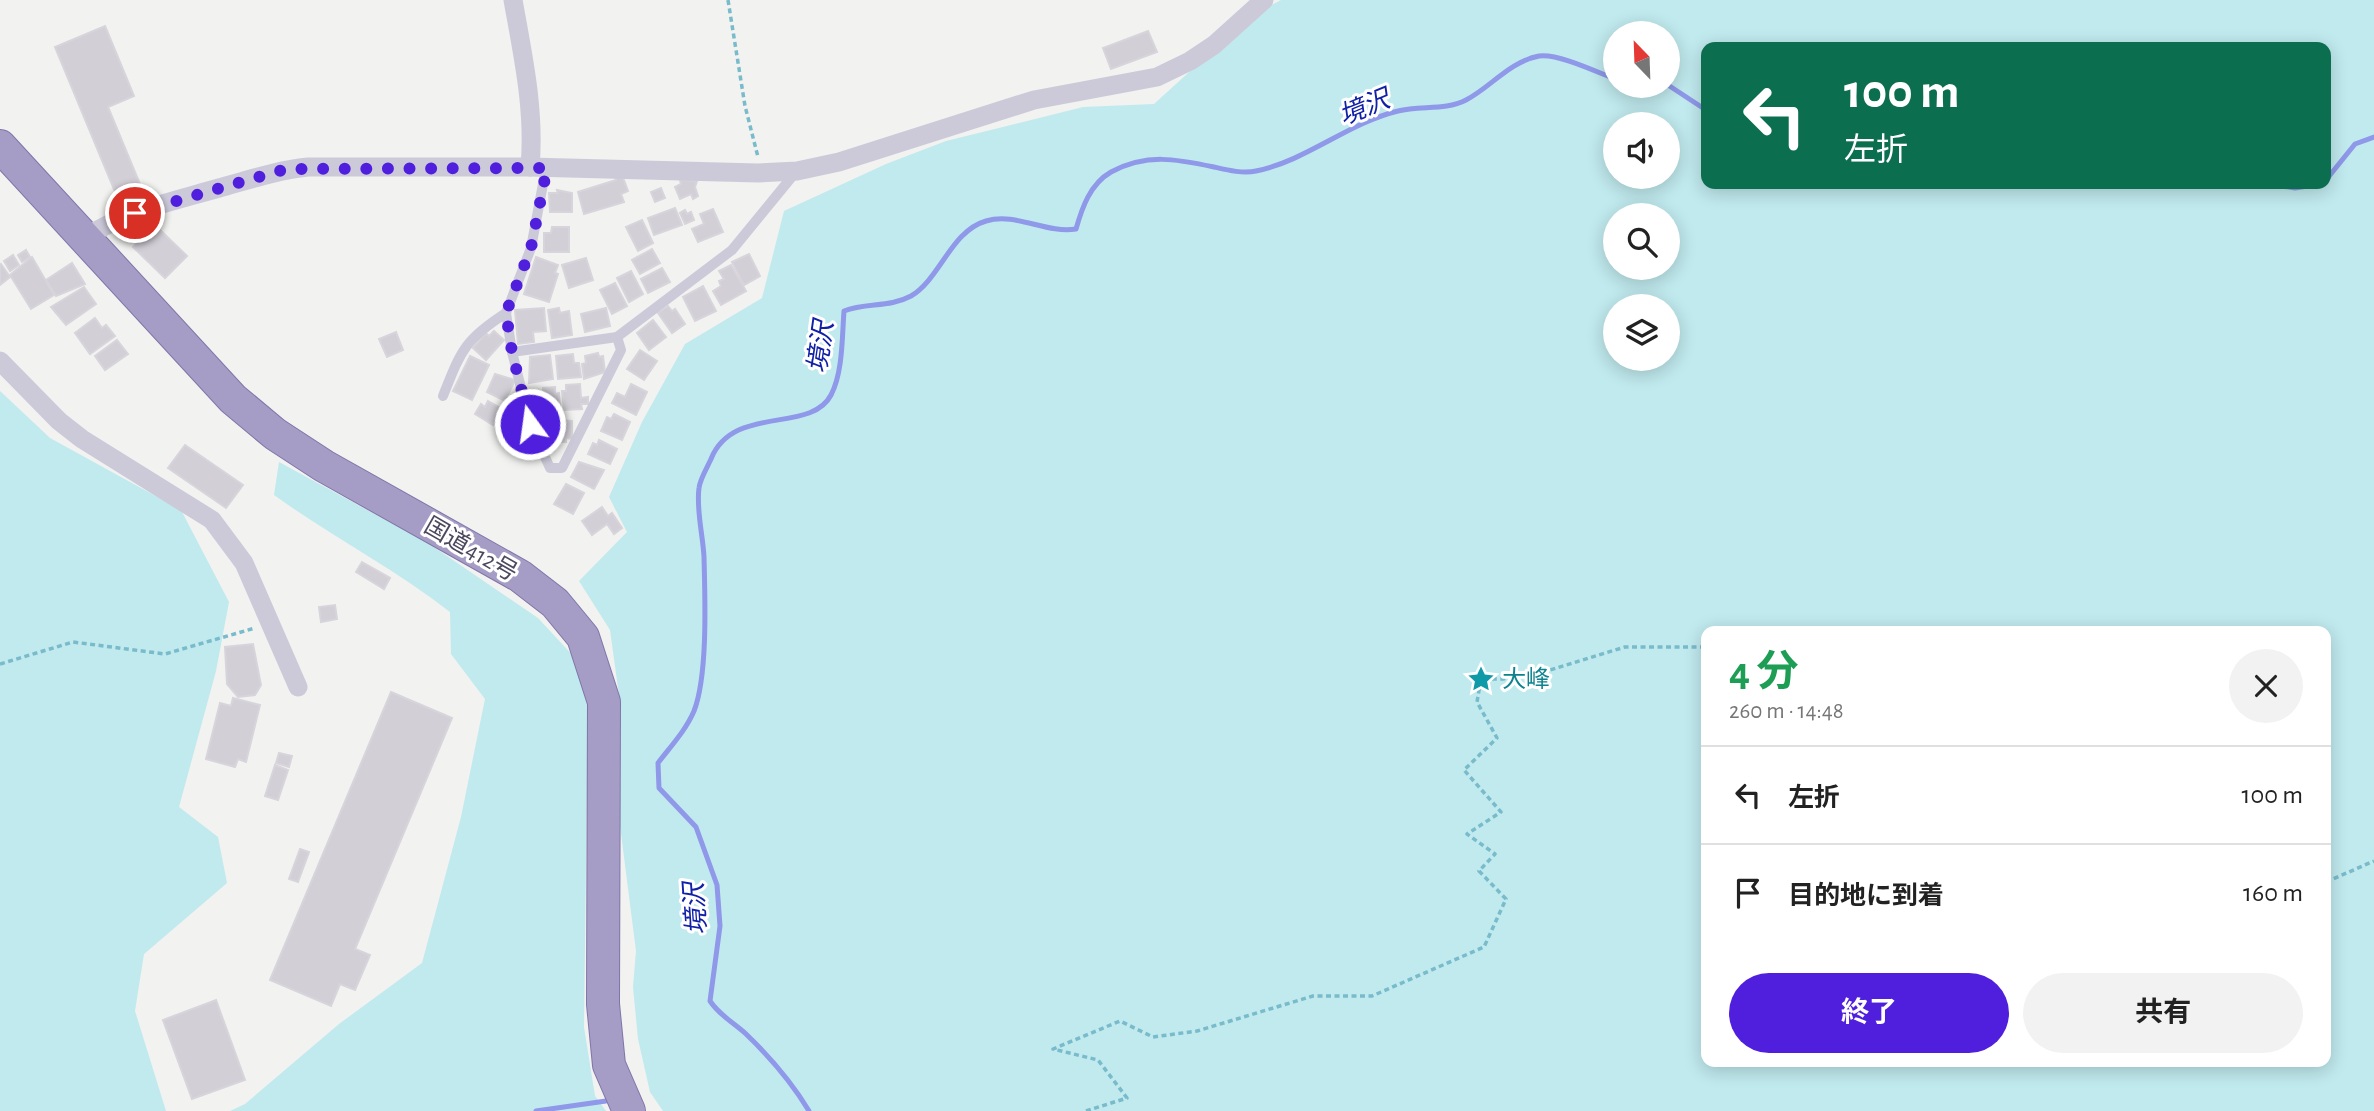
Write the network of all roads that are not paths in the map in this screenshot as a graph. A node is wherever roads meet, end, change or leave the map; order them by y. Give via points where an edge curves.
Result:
1 (513, 0) edge
2 (1264, 0) edge
3 (0, 146) edge
4 (538, 168) junction
5 (797, 171) junction
6 (86, 237) junction
7 (506, 313) junction
8 (617, 337) junction
9 (512, 352) junction
10 (0, 361) edge
11 (443, 396) dead end
12 (298, 687) dead end
13 (629, 1111) edge

1 - 4 street
2 - 5 street via 1214,45 1157,77 1034,100
3 - 6 highway, 国道412号
4 - 5 street
4 - 6 street via 286,169 135,213
4 - 7 lane via 531,248
5 - 8 lane via 732,250
6 - 13 highway, 国道412号 via 233,399 275,434 520,576 555,603 583,637 604,702 603,1004 609,1065
7 - 9 lane
7 - 11 lane via 463,347
8 - 9 lane
8 - 9 lane via 621,350 562,468 550,468 530,424
10 - 12 street via 82,439 212,520 244,563

